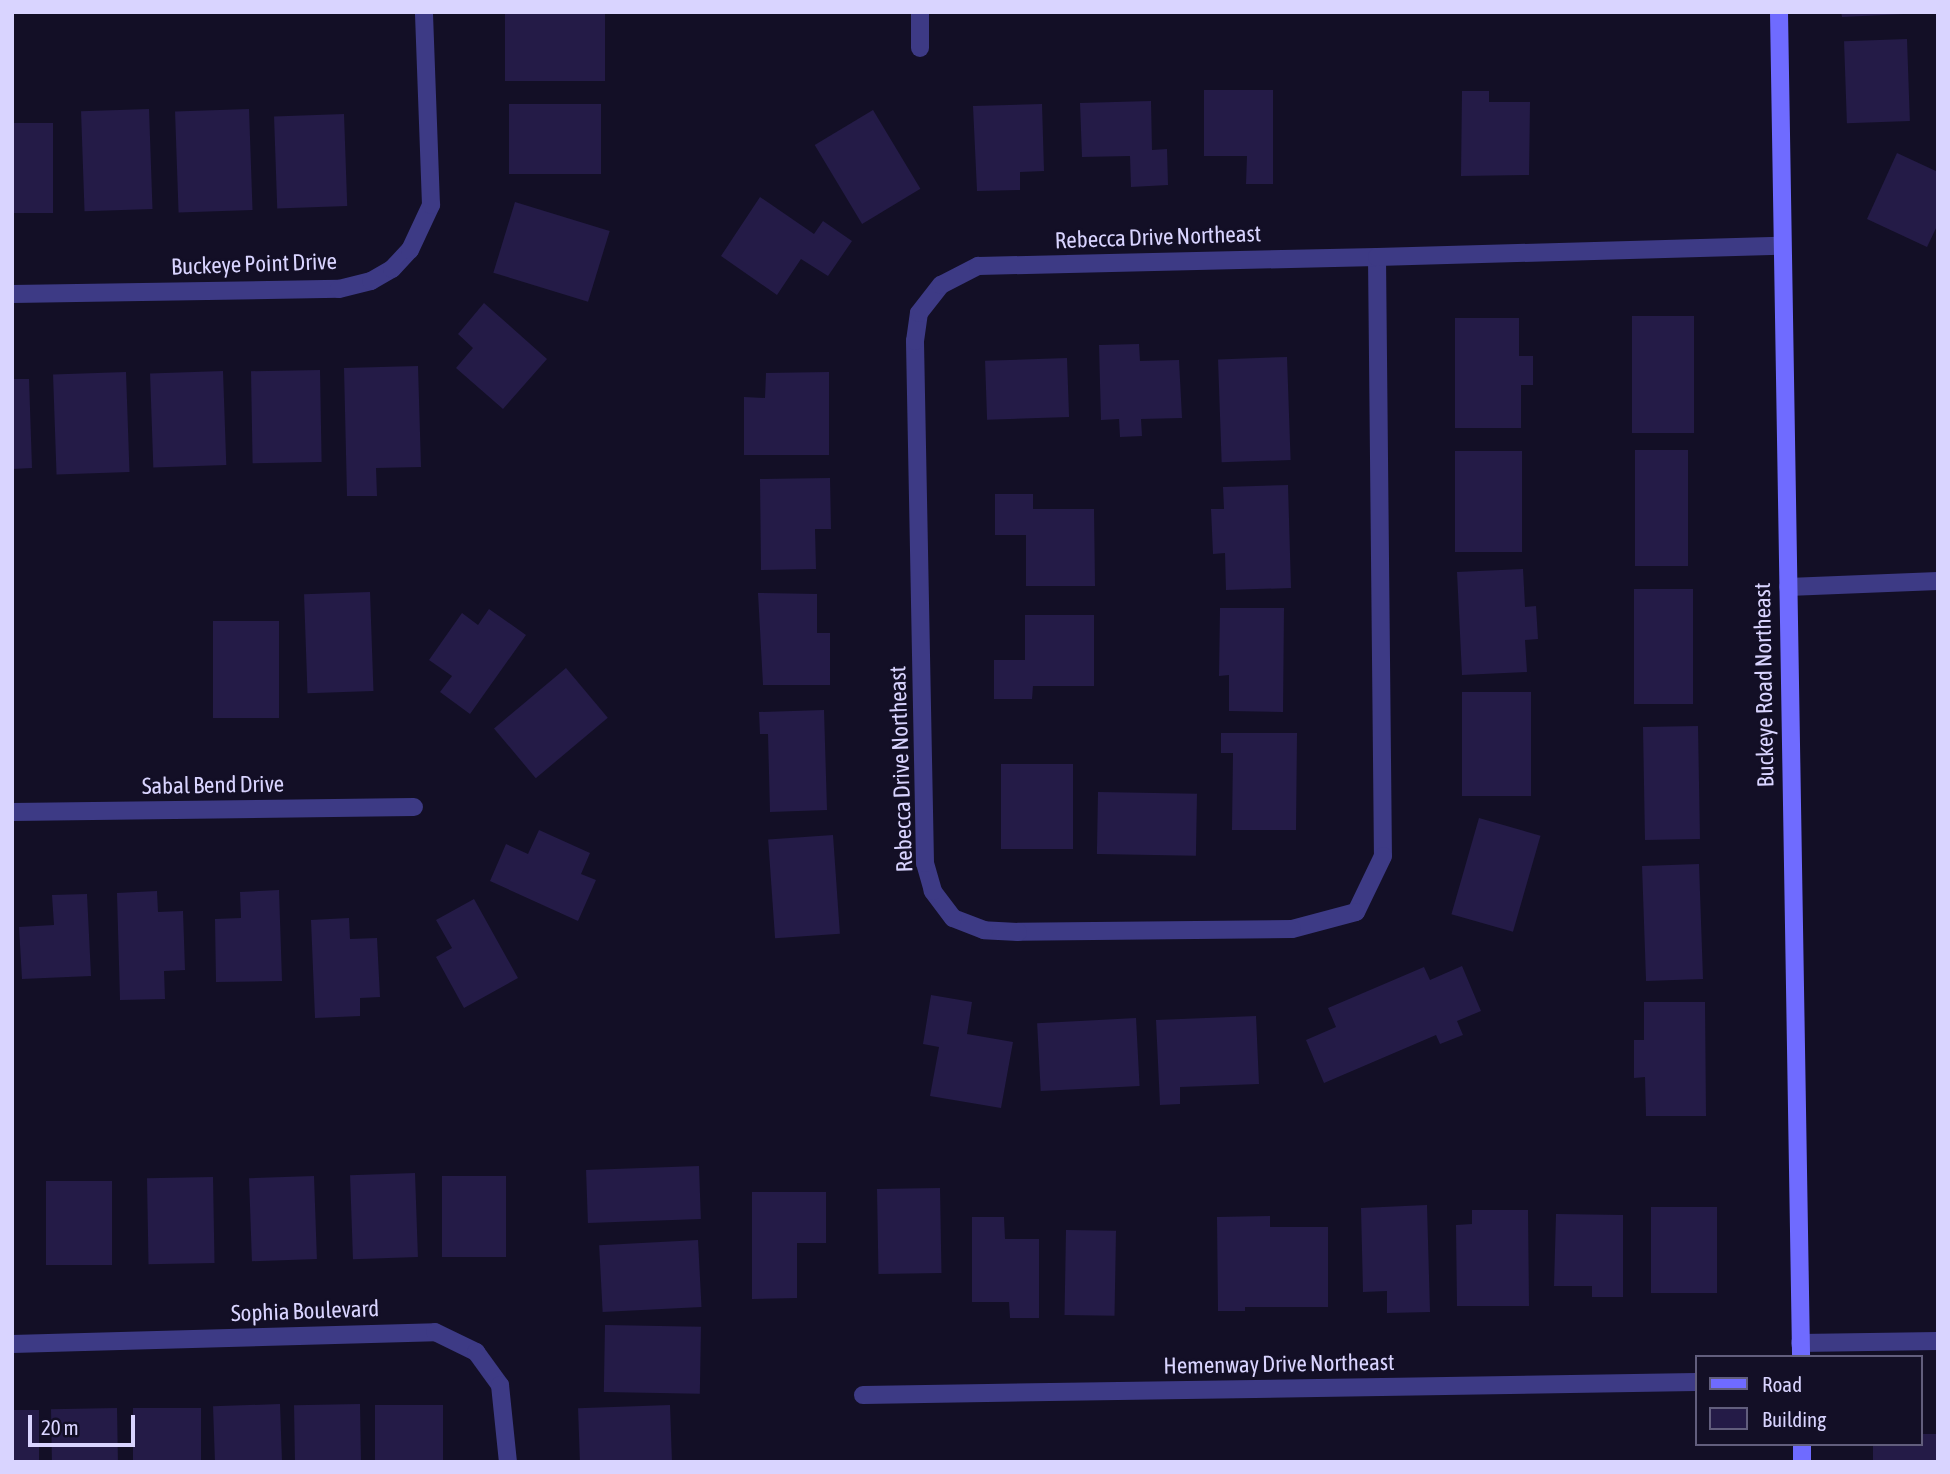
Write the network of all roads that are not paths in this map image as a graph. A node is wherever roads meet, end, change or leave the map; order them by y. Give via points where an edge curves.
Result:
1 (424, 12) edge
2 (920, 12) edge
3 (1779, 12) edge
4 (920, 48) dead end
5 (1780, 246) junction
6 (1377, 257) junction
7 (12, 294) edge
8 (1938, 581) edge
9 (1787, 587) junction
10 (414, 807) dead end
11 (12, 812) edge
12 (1938, 1341) edge
13 (12, 1344) edge
14 (1800, 1350) edge
15 (1694, 1382) edge
16 (863, 1395) dead end
17 (508, 1462) edge

1 - 7 street, Buckeye Point Drive via 431,205 410,250 392,270 339,289
2 - 4 street
3 - 5 street, Buckeye Road Northeast
5 - 6 street, Rebecca Drive Northeast
5 - 9 street, Buckeye Road Northeast
6 - 6 street, Rebecca Drive Northeast via 978,266 941,285 919,313 915,341 925,863 933,891 953,918 984,930 1018,932 1292,929 1356,912 1383,856
8 - 9 street
9 - 14 street, Buckeye Road Northeast
10 - 11 street, Sabal Bend Drive
12 - 14 street
13 - 17 street, Sophia Boulevard via 435,1332 476,1352 500,1385
15 - 16 street, Hemenway Drive Northeast

